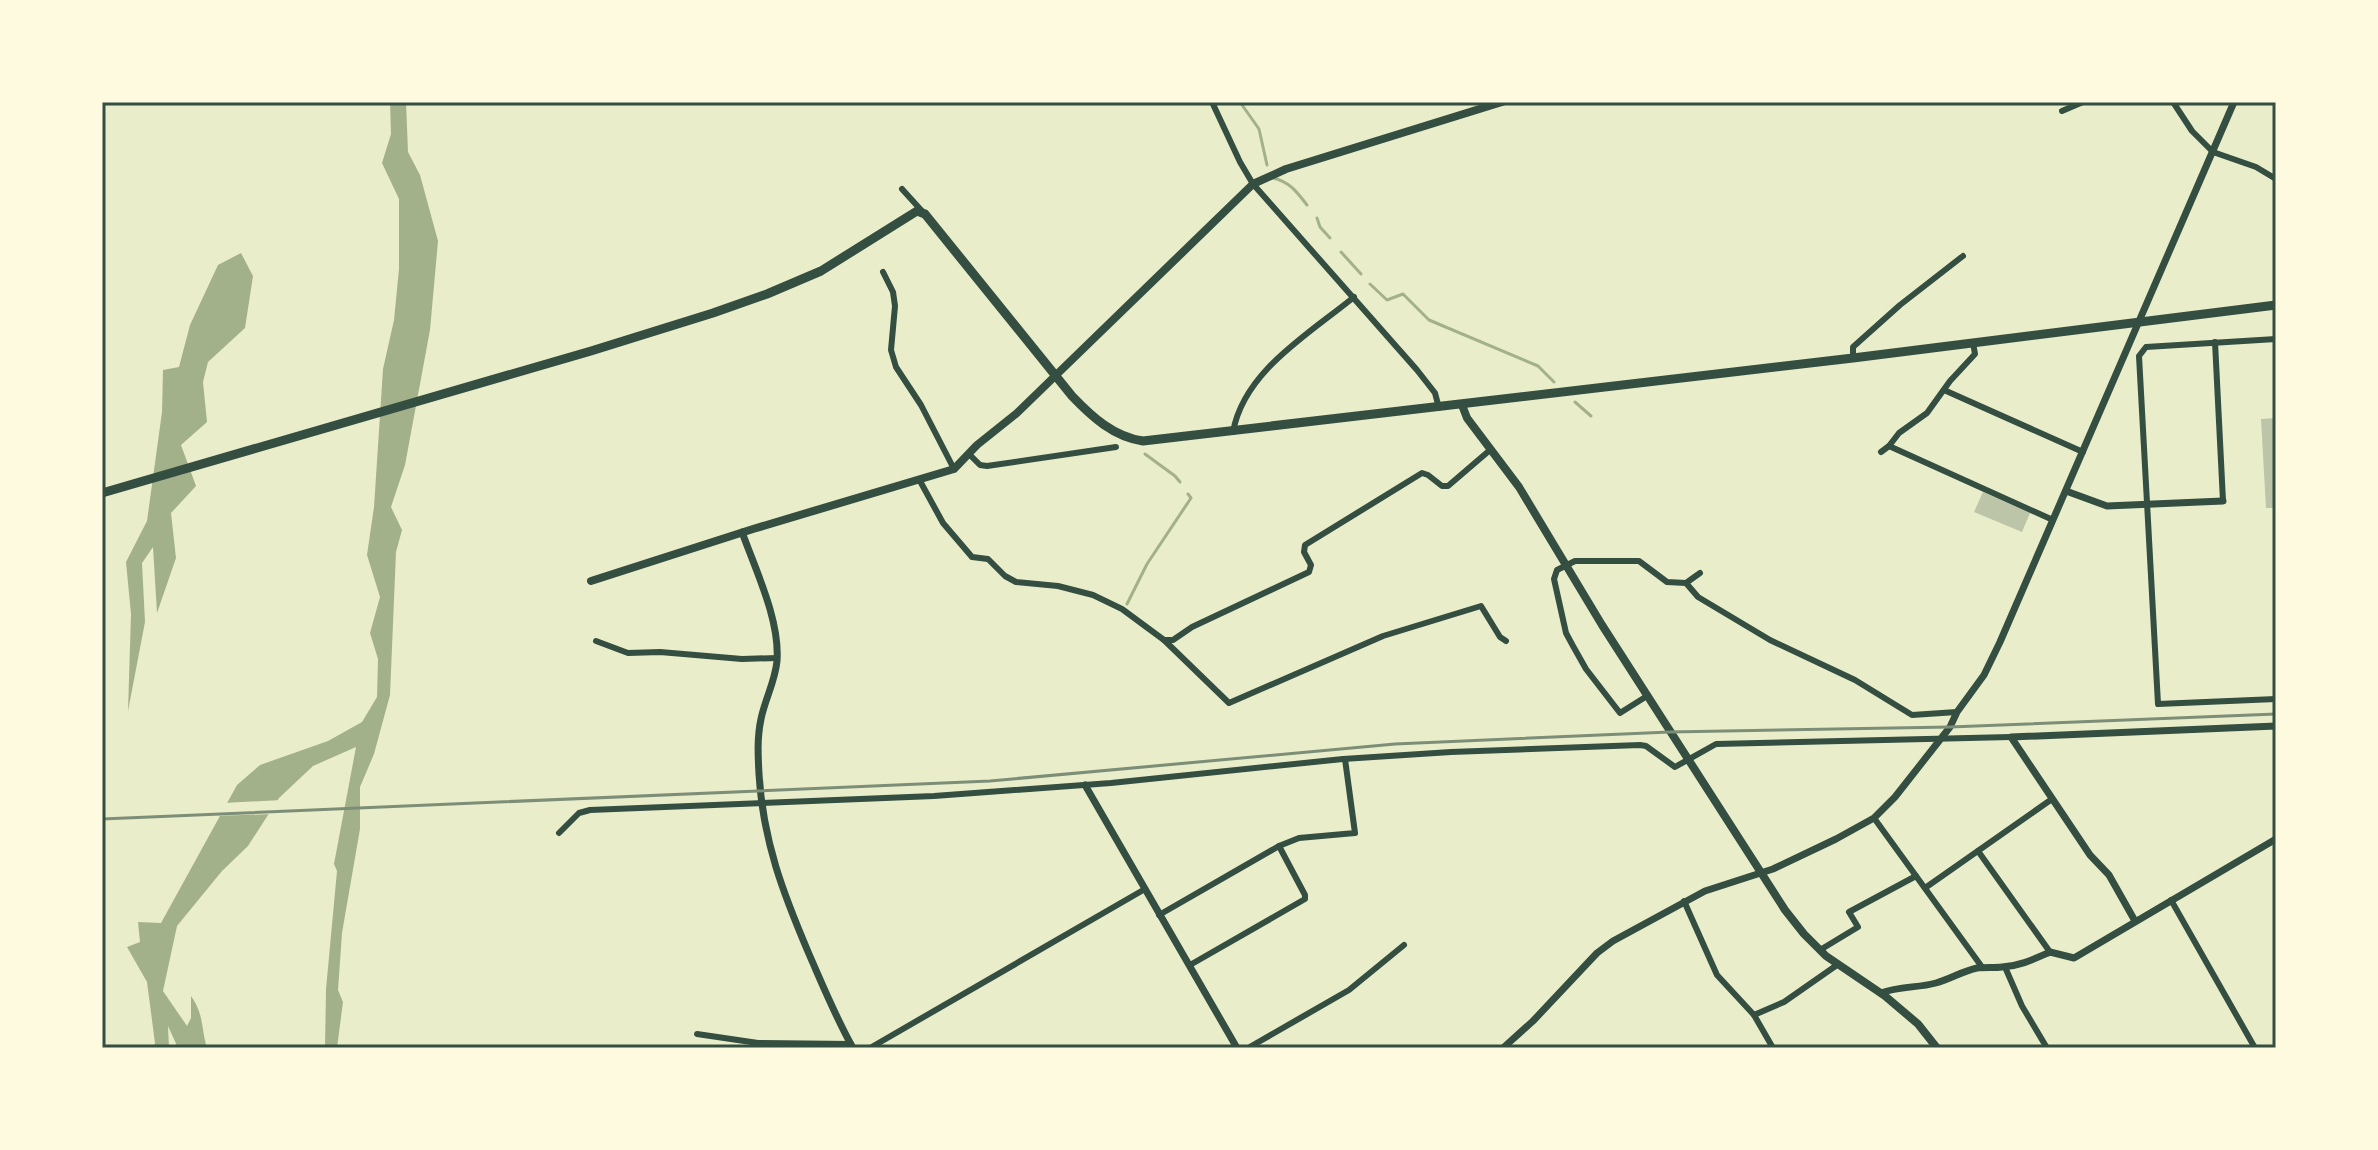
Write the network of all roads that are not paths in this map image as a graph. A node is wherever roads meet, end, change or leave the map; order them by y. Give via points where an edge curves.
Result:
1 (1212, 102) edge
2 (1502, 102) edge
3 (2083, 102) edge
4 (2173, 102) edge
5 (2234, 102) edge
6 (1482, 105) edge
7 (2062, 111) dead end
8 (2213, 152) junction
9 (2276, 179) edge
10 (1253, 184) junction
11 (902, 189) dead end
12 (925, 214) junction
13 (1963, 256) dead end
14 (883, 272) dead end
15 (1354, 297) junction
16 (2276, 305) edge
17 (2139, 322) junction
18 (2276, 339) edge
19 (2215, 342) junction
20 (1973, 343) junction
21 (2130, 345) junction
22 (2143, 351) junction
23 (1853, 358) junction
24 (1054, 375) junction
25 (1944, 390) junction
26 (1462, 405) junction
27 (1439, 408) junction
28 (1233, 432) junction
29 (1889, 446) junction
30 (1116, 447) dead end
31 (1490, 450) junction
32 (1881, 452) dead end
33 (2083, 452) junction
34 (969, 454) junction
35 (954, 469) junction
36 (920, 481) junction
37 (2066, 491) junction
38 (102, 493) edge
39 (2223, 501) joint
40 (2147, 505) junction
41 (2053, 520) junction
42 (742, 532) junction
43 (1566, 565) junction
44 (1700, 573) dead end
45 (591, 581) dead end
46 (1686, 583) junction
47 (1164, 640) junction
48 (596, 641) dead end
49 (1506, 641) dead end
50 (777, 658) junction
51 (1647, 696) junction
52 (2276, 699) edge
53 (1957, 712) junction
54 (2276, 726) edge
55 (2011, 737) junction
56 (1939, 740) junction
57 (1345, 759) junction
58 (1688, 760) junction
59 (1085, 785) junction
60 (2052, 799) junction
61 (761, 802) junction
62 (1874, 818) junction
63 (559, 833) dead end
64 (2276, 839) edge
65 (1279, 846) junction
66 (1978, 851) junction
67 (1760, 873) junction
68 (1916, 876) junction
69 (1925, 888) junction
70 (1145, 889) junction
71 (2171, 900) junction
72 (1684, 901) junction
73 (1159, 915) junction
74 (2135, 921) junction
75 (1404, 945) dead end
76 (1820, 950) junction
77 (2050, 952) junction
78 (1190, 965) junction
79 (1837, 965) junction
80 (1982, 967) junction
81 (2005, 967) junction
82 (1881, 993) junction
83 (1754, 1015) junction
84 (697, 1034) dead end
85 (852, 1046) edge
86 (870, 1048) edge
87 (1237, 1048) edge
88 (1248, 1048) edge
89 (1503, 1048) edge
90 (1773, 1048) edge
91 (1937, 1048) edge
92 (2047, 1048) edge
93 (2255, 1048) edge

1 - 10 street
2 - 6 main road
3 - 7 street
4 - 8 street
5 - 8 street
6 - 10 main road
8 - 9 street
8 - 17 street
10 - 15 street
10 - 24 main road
11 - 12 street
12 - 24 highway
12 - 38 highway via 912,213 821,271 767,294 591,351
13 - 23 street via 1853,347
14 - 35 street via 895,306 891,350 896,367
15 - 27 street via 1431,388
15 - 28 street via 1258,380 1238,411
16 - 17 highway
17 - 20 highway
17 - 21 street
18 - 19 street
19 - 22 street
19 - 39 street
20 - 23 highway
20 - 25 street via 1975,354
21 - 22 street
21 - 33 street
22 - 40 street via 2139,356
23 - 26 highway
24 - 28 highway via 1092,418 1120,435 1143,441
24 - 34 main road
25 - 29 street
25 - 33 street
26 - 27 highway
26 - 31 main road
27 - 28 highway
29 - 32 street
29 - 41 street
30 - 34 street via 987,466
31 - 43 main road
31 - 47 street via 1448,486 1420,474 1307,543 1303,550 1311,567 1308,573
33 - 37 street
34 - 35 main road
35 - 36 main road
36 - 42 main road
36 - 47 street via 943,523 972,557 988,559 1016,582 1093,595
37 - 40 street via 2107,506
37 - 41 street
39 - 40 street
40 - 52 street via 2158,704
41 - 53 street via 1984,675
42 - 45 main road
42 - 50 street via 772,617
43 - 46 street via 1639,561 1667,582
43 - 51 main road
43 - 51 street via 1554,576 1559,606 1566,633 1586,669 1620,713
44 - 46 street
46 - 53 street via 1698,597 1770,640 1855,680 1912,715
47 - 49 street via 1229,703 1383,636 1481,606
48 - 50 street via 628,653
50 - 61 street via 758,740
51 - 58 main road
53 - 56 street
54 - 55 street
55 - 56 street
55 - 60 street
56 - 58 street via 1716,744
56 - 62 street
57 - 58 street via 1640,745 1672,767
57 - 59 street
57 - 65 street via 1355,833 1299,838
58 - 67 main road
59 - 61 street
59 - 70 street
60 - 66 street
60 - 74 street via 2109,875
61 - 63 street via 585,810
61 - 85 street via 783,892
62 - 67 street
62 - 68 street
64 - 71 street
65 - 73 street
65 - 78 street via 1305,899
66 - 69 street
66 - 77 street
67 - 72 street
67 - 76 main road
68 - 69 street
68 - 76 street via 1849,912 1858,927
69 - 80 street
70 - 73 street
70 - 86 street
71 - 74 street
71 - 93 street
72 - 83 street via 1717,975
72 - 89 street via 1597,953
73 - 78 street
74 - 77 street via 2074,958
75 - 88 street via 1349,990
76 - 79 main road
77 - 81 street
78 - 87 street
79 - 82 main road
79 - 83 street via 1784,1002
80 - 81 street
80 - 82 street
81 - 92 street
82 - 91 main road
83 - 90 street
84 - 85 street via 758,1043

